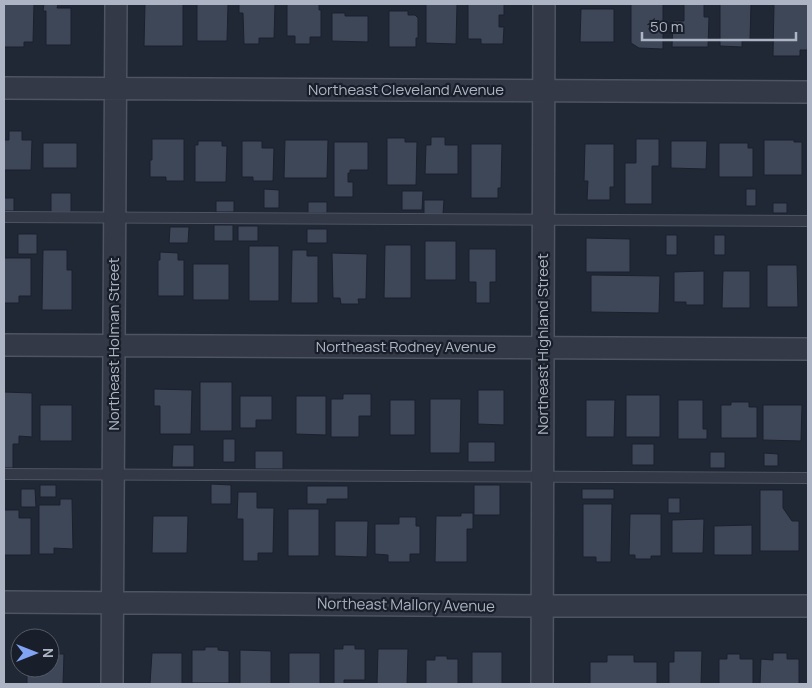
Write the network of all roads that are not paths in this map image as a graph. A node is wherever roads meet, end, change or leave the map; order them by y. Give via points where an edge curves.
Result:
1 (116, 4) edge
2 (544, 4) edge
3 (4, 88) edge
4 (115, 88) junction
5 (544, 91) junction
6 (808, 92) edge
7 (4, 217) edge
8 (114, 218) junction
9 (544, 219) junction
10 (808, 222) edge
11 (4, 345) edge
12 (114, 345) junction
13 (543, 348) junction
14 (808, 349) edge
15 (4, 474) edge
16 (113, 475) junction
17 (543, 476) junction
18 (808, 478) edge
19 (4, 602) edge
20 (112, 602) junction
21 (542, 606) junction
22 (808, 606) edge
23 (112, 684) edge
24 (542, 684) edge

1 - 4 street, Northeast Holman Street
2 - 5 street, Northeast Highland Street
3 - 4 street, Northeast Cleveland Avenue
4 - 5 street, Northeast Cleveland Avenue
4 - 8 street, Northeast Holman Street
5 - 6 street, Northeast Cleveland Avenue
5 - 9 street, Northeast Highland Street
7 - 8 lane
8 - 9 lane
8 - 12 street, Northeast Holman Street
9 - 10 lane
9 - 13 street, Northeast Highland Street
11 - 12 street, Northeast Rodney Avenue
12 - 13 street, Northeast Rodney Avenue
12 - 16 street, Northeast Holman Street
13 - 14 street, Northeast Rodney Avenue
13 - 17 street, Northeast Highland Street
15 - 16 lane
16 - 17 lane
16 - 20 street, Northeast Holman Street
17 - 18 lane
17 - 21 street, Northeast Highland Street
19 - 20 street, Northeast Mallory Avenue
20 - 21 street, Northeast Mallory Avenue
20 - 23 street, Northeast Holman Street
21 - 22 street, Northeast Mallory Avenue
21 - 24 street, Northeast Highland Street

